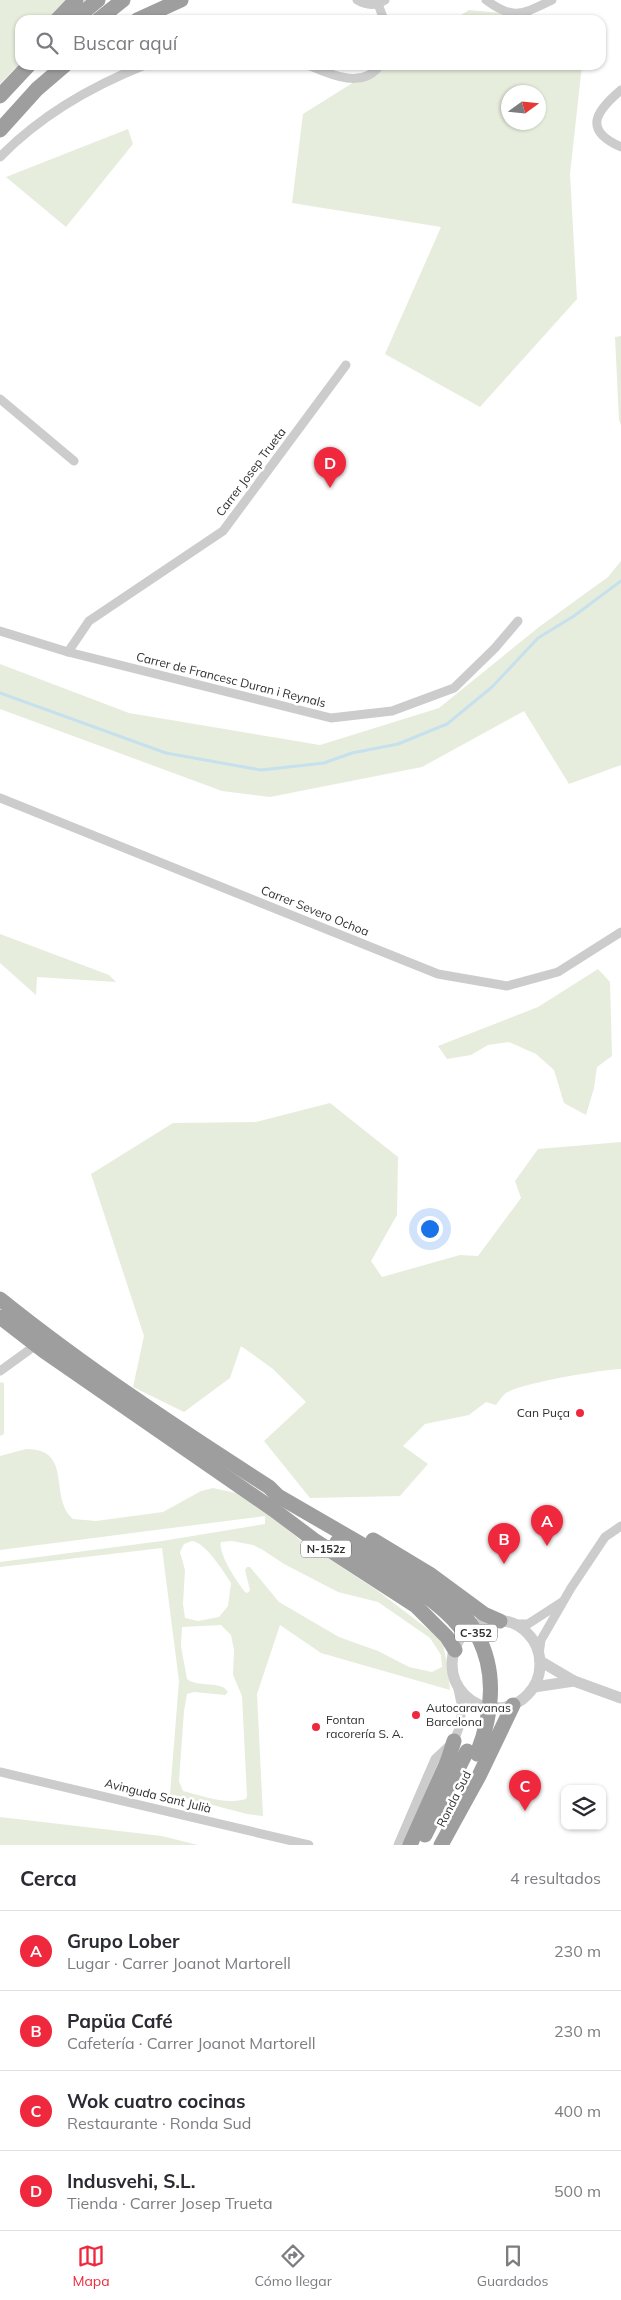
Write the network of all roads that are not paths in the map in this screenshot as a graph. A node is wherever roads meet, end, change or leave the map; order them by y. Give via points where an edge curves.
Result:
1 (76, 0) edge
2 (98, 0) edge
3 (123, 0) edge
4 (180, 0) edge
5 (357, 0) edge
6 (486, 0) edge
7 (552, 0) edge
8 (382, 2) edge
9 (62, 15) edge
10 (80, 15) edge
11 (104, 15) edge
12 (148, 15) edge
13 (383, 15) edge
14 (43, 70) edge
15 (59, 70) edge
16 (134, 70) edge
17 (320, 70) edge
18 (376, 70) edge
19 (20, 71) edge
20 (621, 90) edge
21 (0, 96) edge
22 (0, 118) edge
23 (0, 130) edge
24 (621, 147) edge
25 (0, 157) edge
26 (346, 365) dead end
27 (0, 399) edge
28 (74, 461) dead end
29 (518, 621) dead end
30 (0, 631) edge
31 (68, 652) junction
32 (0, 798) edge
33 (621, 932) edge
34 (0, 1300) edge
35 (0, 1317) edge
36 (36, 1345) junction
37 (0, 1371) edge
38 (191, 1453) junction
39 (269, 1487) junction
40 (621, 1526) edge
41 (376, 1559) junction
42 (565, 1600) junction
43 (507, 1622) junction
44 (455, 1650) junction
45 (539, 1657) junction
46 (574, 1681) junction
47 (457, 1684) junction
48 (534, 1687) junction
49 (621, 1698) edge
50 (513, 1705) junction
51 (454, 1741) junction
52 (472, 1753) junction
53 (0, 1772) edge
54 (309, 1845) edge
55 (398, 1845) edge
56 (410, 1845) edge
57 (420, 1845) edge
58 (432, 1845) edge
59 (441, 1845) edge

1 - 9 highway
2 - 10 highway
3 - 11 highway
4 - 12 highway
5 - 8 street via 368,5
6 - 7 street via 501,11 512,13 526,12
8 - 13 street
14 - 22 highway
15 - 23 highway
16 - 25 street via 94,88 42,120
17 - 18 street via 347,78 367,76
19 - 21 highway
20 - 24 street via 601,110 597,122 599,133
26 - 31 street, Carrer Josep Trueta via 222,531 89,621
27 - 28 street
29 - 31 street, Carrer de Francesc Duran i Reynals via 454,688 392,711 331,718
30 - 31 street, Carrer de Francesc Duran i Reynals
32 - 33 street, Carrer Severo Ochoa via 438,974 507,986 558,972
34 - 39 highway, N-152z via 126,1393
35 - 36 highway, N-152z
36 - 37 street
36 - 38 highway, N-152z
38 - 41 highway, C-352
38 - 44 highway, N-152z via 314,1540 416,1606 447,1637
39 - 41 highway, C-352
39 - 43 highway, N-152z via 328,1515 431,1574 484,1614
40 - 42 street via 605,1537
41 - 52 highway, C-352, bridge via 433,1587 453,1603 479,1639 488,1662 491,1701 485,1733
42 - 43 street via 528,1624
42 - 45 street via 541,1640
43 - 44 street via 479,1624 469,1630
43 - 45 street, N-152z via 525,1632
44 - 47 street via 452,1662
45 - 46 street, N-152z
45 - 48 street via 538,1679
46 - 48 street, N-152z
46 - 49 street, N-152z
47 - 50 street via 475,1703 500,1708
47 - 51 street via 462,1708
48 - 50 street
50 - 59 highway
51 - 55 street via 435,1759
51 - 56 highway
52 - 57 highway, C-352
52 - 58 highway, Ronda Sud / C-352
53 - 54 street, Avinguda Sant Julià

